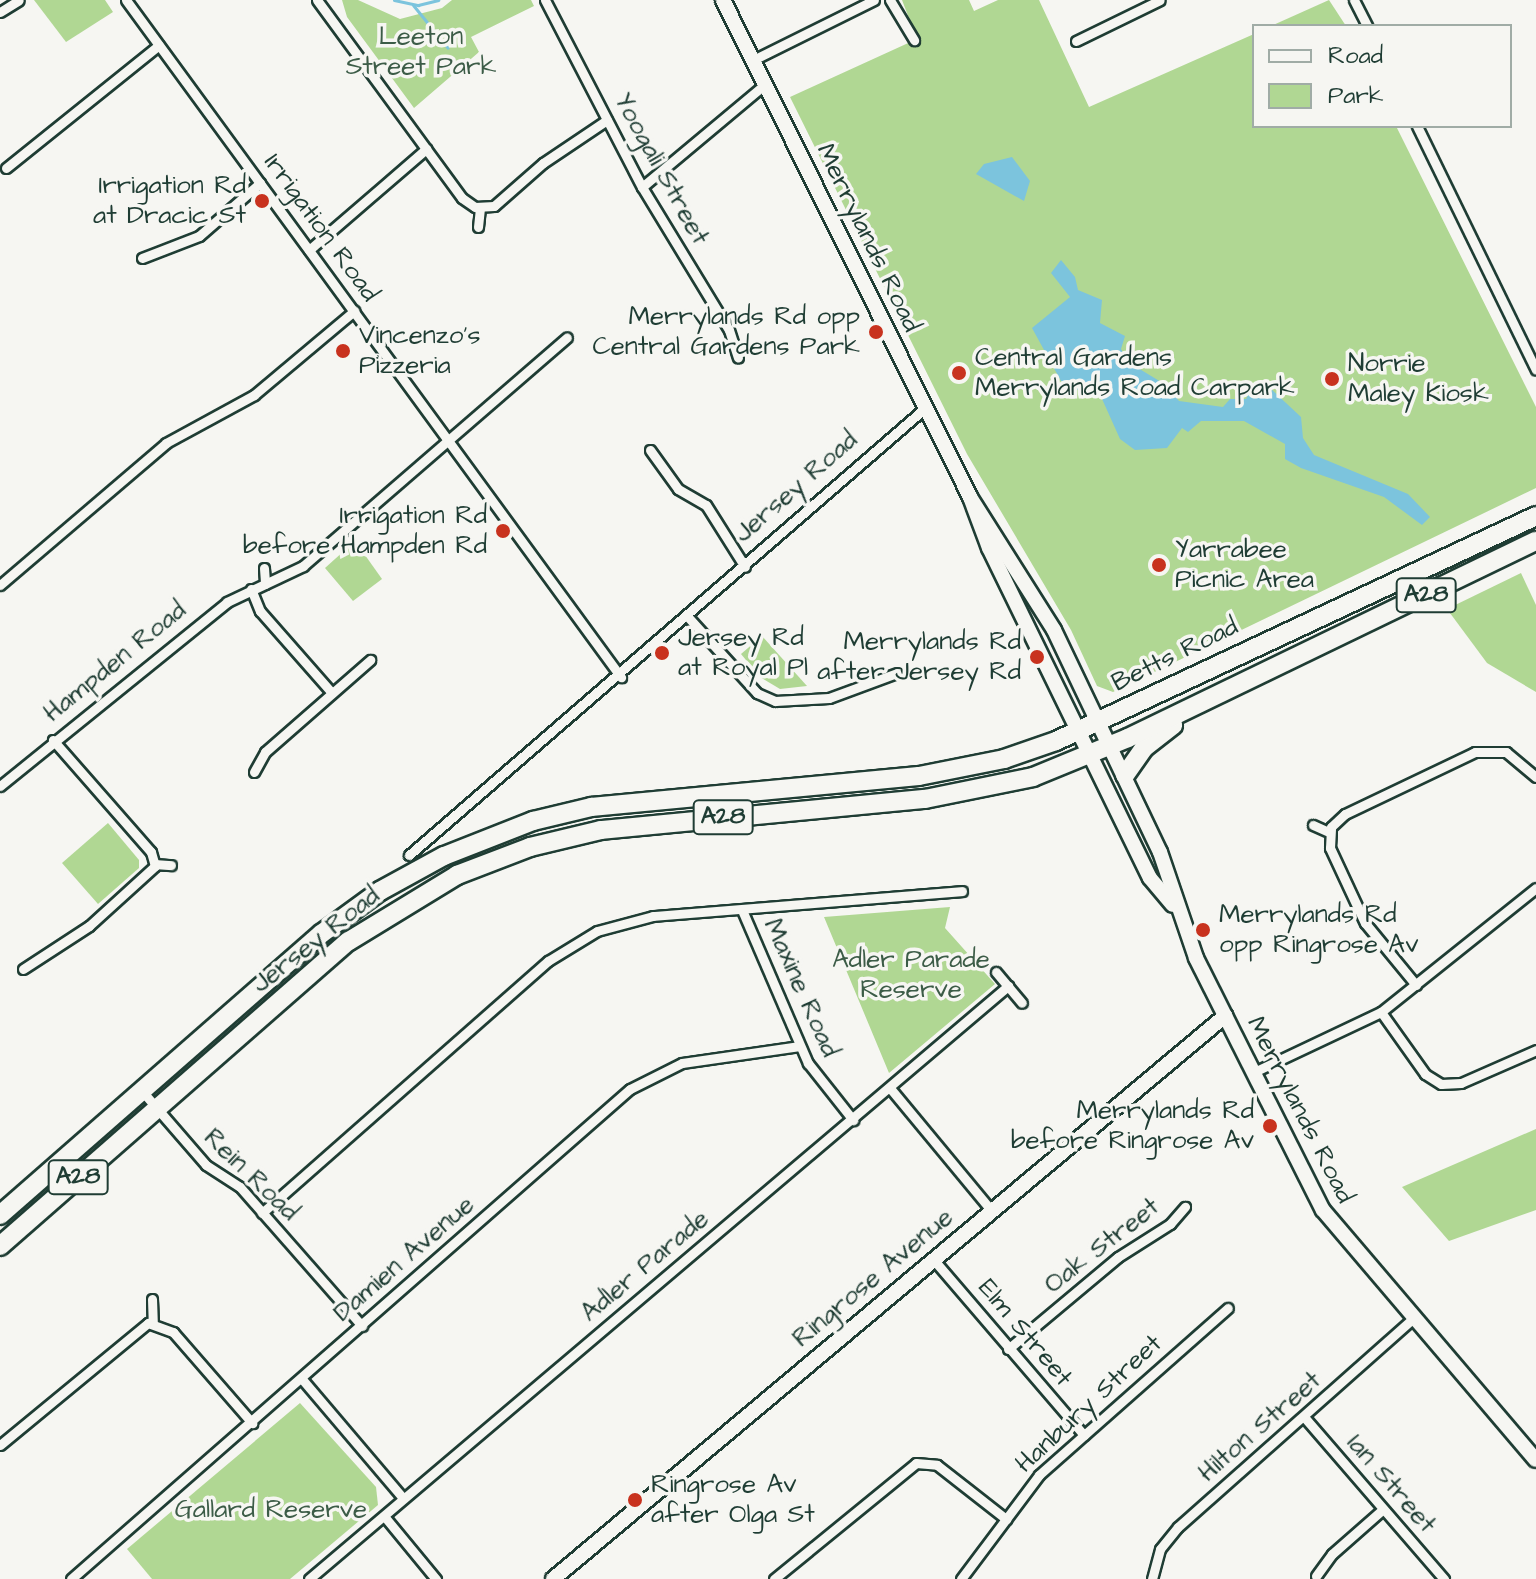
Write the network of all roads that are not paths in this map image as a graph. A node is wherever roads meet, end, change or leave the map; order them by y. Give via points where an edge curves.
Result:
1 (19, 0) edge
2 (126, 0) edge
3 (317, 0) edge
4 (545, 0) edge
5 (723, 0) edge
6 (874, 0) edge
7 (890, 0) edge
8 (1160, 0) edge
9 (1354, 0) edge
10 (0, 12) edge
11 (1366, 24) edge
12 (914, 40) dead end
13 (1076, 41) dead end
14 (159, 45) junction
15 (753, 60) junction
16 (765, 84) junction
17 (607, 120) junction
18 (1418, 128) edge
19 (426, 149) junction
20 (6, 168) dead end
21 (260, 183) junction
22 (642, 187) junction
23 (480, 209) junction
24 (478, 227) dead end
25 (309, 250) junction
26 (142, 258) dead end
27 (354, 311) junction
28 (567, 337) dead end
29 (738, 358) dead end
30 (1536, 370) edge
31 (925, 408) junction
32 (448, 439) junction
33 (650, 450) dead end
34 (970, 497) junction
35 (1536, 516) edge
36 (1536, 541) edge
37 (745, 567) junction
38 (264, 568) dead end
39 (265, 584) junction
40 (0, 585) edge
41 (251, 589) junction
42 (688, 617) junction
43 (370, 660) dead end
44 (897, 673) dead end
45 (621, 677) junction
46 (332, 693) junction
47 (1188, 709) junction
48 (1098, 721) junction
49 (1079, 730) junction
50 (53, 740) junction
51 (1110, 746) junction
52 (1090, 755) junction
53 (254, 772) dead end
54 (1125, 775) junction
55 (1536, 777) edge
56 (0, 786) edge
57 (1313, 825) dead end
58 (1329, 832) junction
59 (409, 855) dead end
60 (155, 864) junction
61 (171, 865) dead end
62 (1536, 888) edge
63 (962, 891) dead end
64 (1176, 908) junction
65 (742, 910) junction
66 (23, 969) dead end
67 (996, 972) dead end
68 (1416, 985) junction
69 (1008, 986) junction
70 (1022, 1003) dead end
71 (1381, 1012) junction
72 (1225, 1016) junction
73 (800, 1046) junction
74 (1536, 1050) edge
75 (1254, 1072) junction
76 (1441, 1084) junction
77 (890, 1088) junction
78 (142, 1091) junction
79 (1438, 1095) dead end
80 (157, 1109) junction
81 (853, 1120) junction
82 (1185, 1207) dead end
83 (991, 1210) junction
84 (262, 1213) junction
85 (0, 1215) edge
86 (0, 1246) edge
87 (933, 1259) junction
88 (152, 1299) dead end
89 (1228, 1308) dead end
90 (1413, 1318) junction
91 (153, 1323) junction
92 (362, 1326) junction
93 (1008, 1349) junction
94 (302, 1379) junction
95 (1305, 1418) junction
96 (252, 1423) junction
97 (1084, 1435) junction
98 (0, 1445) edge
99 (1536, 1460) edge
100 (403, 1498) junction
101 (1383, 1509) junction
102 (384, 1516) junction
103 (1006, 1519) junction
104 (1316, 1576) dead end
105 (71, 1579) edge
106 (309, 1579) edge
107 (436, 1579) edge
108 (553, 1579) edge
109 (774, 1579) edge
110 (961, 1579) edge
111 (1152, 1579) edge
112 (1444, 1579) edge

1 - 10 street
2 - 14 street, Irrigation Road
3 - 19 street
4 - 17 street, Yoogali Street
5 - 15 main road, Merrylands Road
6 - 15 street
7 - 12 street
8 - 13 street
9 - 11 street
14 - 20 street
14 - 21 street, Irrigation Road
15 - 16 main road, Merrylands Road
16 - 22 street
16 - 31 main road, Merrylands Road
17 - 22 street, Yoogali Street
17 - 23 street via 552,156 494,206
18 - 30 street
19 - 23 street via 462,198
19 - 25 street
21 - 25 street, Irrigation Road
21 - 26 street via 199,236
22 - 29 street, Yoogali Street via 729,330
23 - 24 street
25 - 27 street, Irrigation Road
27 - 32 street, Irrigation Road
27 - 40 street via 254,395 166,443
28 - 32 street, Hampden Road
31 - 34 main road, Merrylands Road
31 - 37 street, Jersey Road
32 - 39 street, Hampden Road via 303,566
32 - 45 street, Irrigation Road
33 - 37 street via 678,489 706,505
34 - 48 main road, Merrylands Road via 1026,580
34 - 49 main road, Merrylands Road via 989,548
35 - 48 highway, Betts Road / A28
36 - 47 highway, Betts Road / A28
37 - 42 street, Jersey Road
38 - 39 street
39 - 41 street, Hampden Road
41 - 46 street via 260,611
41 - 50 street, Hampden Road via 224,604
42 - 44 street via 757,693 775,701 829,698
42 - 45 street, Jersey Road
43 - 46 street
45 - 59 street, Jersey Road
46 - 53 street via 265,752
47 - 51 highway, Betts Road / A28
47 - 54 highway via 1144,748
48 - 49 highway, Jersey Road / A28
48 - 51 main road, Merrylands Road
49 - 52 main road, Merrylands Road
49 - 78 highway, Jersey Road / A28 via 961,770 614,803 481,839 352,910
50 - 56 street, Hampden Road
50 - 60 street via 151,852
51 - 52 highway, Jersey Road / A28
51 - 54 main road, Merrylands Road
52 - 64 main road, Merrylands Road via 1150,878
52 - 80 highway, Jersey Road / A28 via 1033,777 958,794 617,827 499,858 441,883 360,932
54 - 64 main road, Merrylands Road via 1168,871
55 - 58 street via 1506,752 1475,752 1345,814
57 - 58 street
58 - 68 street via 1330,848 1365,923
60 - 61 street
60 - 66 street via 89,926
62 - 68 street
63 - 65 street
64 - 72 main road, Merrylands Road
65 - 73 street, Maxine Road
65 - 84 street via 633,919 566,947
67 - 69 street
68 - 71 street
69 - 70 street
69 - 77 street, Adler Parade
71 - 75 street
71 - 76 street via 1425,1074
72 - 75 main road, Merrylands Road
72 - 83 main road, Ringrose Avenue
73 - 81 street, Maxine Road via 810,1067
73 - 92 street, Damien Avenue via 690,1061 650,1076
74 - 76 street via 1461,1083
75 - 90 main road, Merrylands Road via 1329,1221
76 - 79 street
77 - 81 street, Adler Parade
77 - 83 street
78 - 80 street, Rein Road
78 - 85 highway, Jersey Road / A28
80 - 84 street, Rein Road via 206,1165 236,1184
80 - 86 highway, Jersey Road / A28
81 - 100 street, Adler Parade
82 - 93 street, Oak Street
83 - 87 main road, Ringrose Avenue
84 - 92 street, Rein Road
87 - 93 street, Elm Street
87 - 108 main road, Ringrose Avenue
88 - 91 street
89 - 97 street, Hanbury Street
90 - 95 street, Hilton Street
90 - 99 main road, Merrylands Road
91 - 96 street via 173,1332
91 - 98 street via 135,1329
92 - 94 street, Damien Avenue
93 - 97 street, Elm Street
94 - 96 street, Damien Avenue
94 - 100 street
95 - 101 street, Ian Street
95 - 111 street, Hilton Street via 1178,1527 1160,1549
96 - 105 street, Damien Avenue
97 - 103 street, Hanbury Street via 1039,1475
100 - 102 street, Adler Parade
101 - 104 street via 1332,1554
101 - 112 street, Ian Street
102 - 106 street, Adler Parade
102 - 107 street
103 - 109 street via 937,1465 916,1463
103 - 110 street, Hanbury Street

